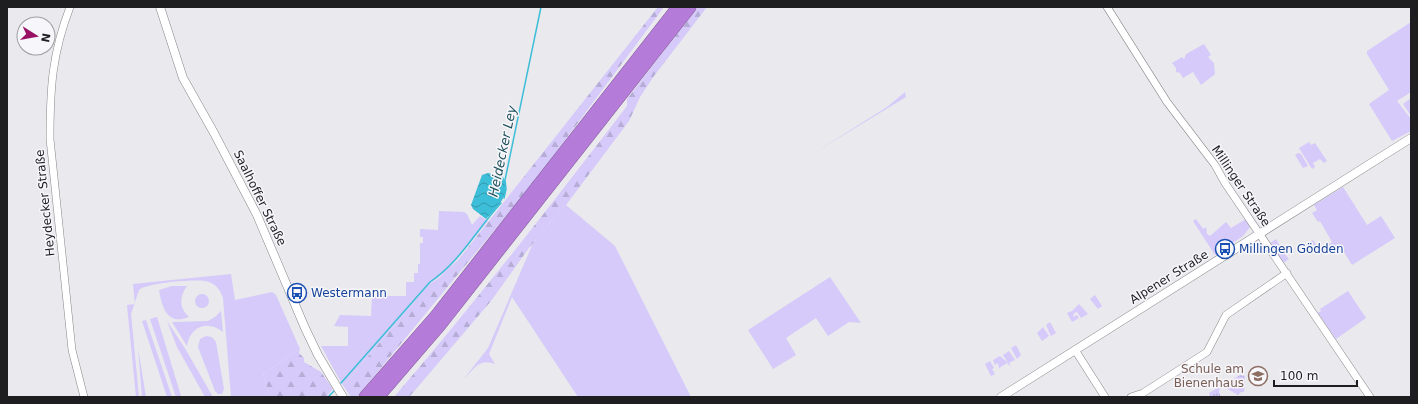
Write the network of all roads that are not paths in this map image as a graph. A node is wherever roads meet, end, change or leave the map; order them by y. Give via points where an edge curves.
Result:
1 (70, 7) edge
2 (160, 7) edge
3 (678, 7) edge
4 (690, 7) edge
5 (1107, 7) edge
6 (1411, 138) edge
7 (1260, 234) junction
8 (1287, 273) junction
9 (1075, 350) junction
10 (84, 397) edge
11 (343, 397) edge
12 (365, 397) edge
13 (378, 397) edge
14 (1001, 397) edge
15 (1105, 397) edge
16 (1132, 397) edge
17 (1370, 397) edge

1 - 10 street, Heydecker Straße via 54,58 50,139 72,350
2 - 11 street, Saalhoffer Straße via 182,78 257,215 305,328
3 - 12 highway via 436,316
4 - 13 highway via 440,325
5 - 7 street, Millinger Straße via 1167,102 1215,165
6 - 7 street, Alpener Straße
7 - 8 street, Millinger Straße
7 - 9 street, Alpener Straße
8 - 16 street via 1226,315 1207,352
8 - 17 street, Millinger Straße
9 - 14 street, Alpener Straße
9 - 15 street

